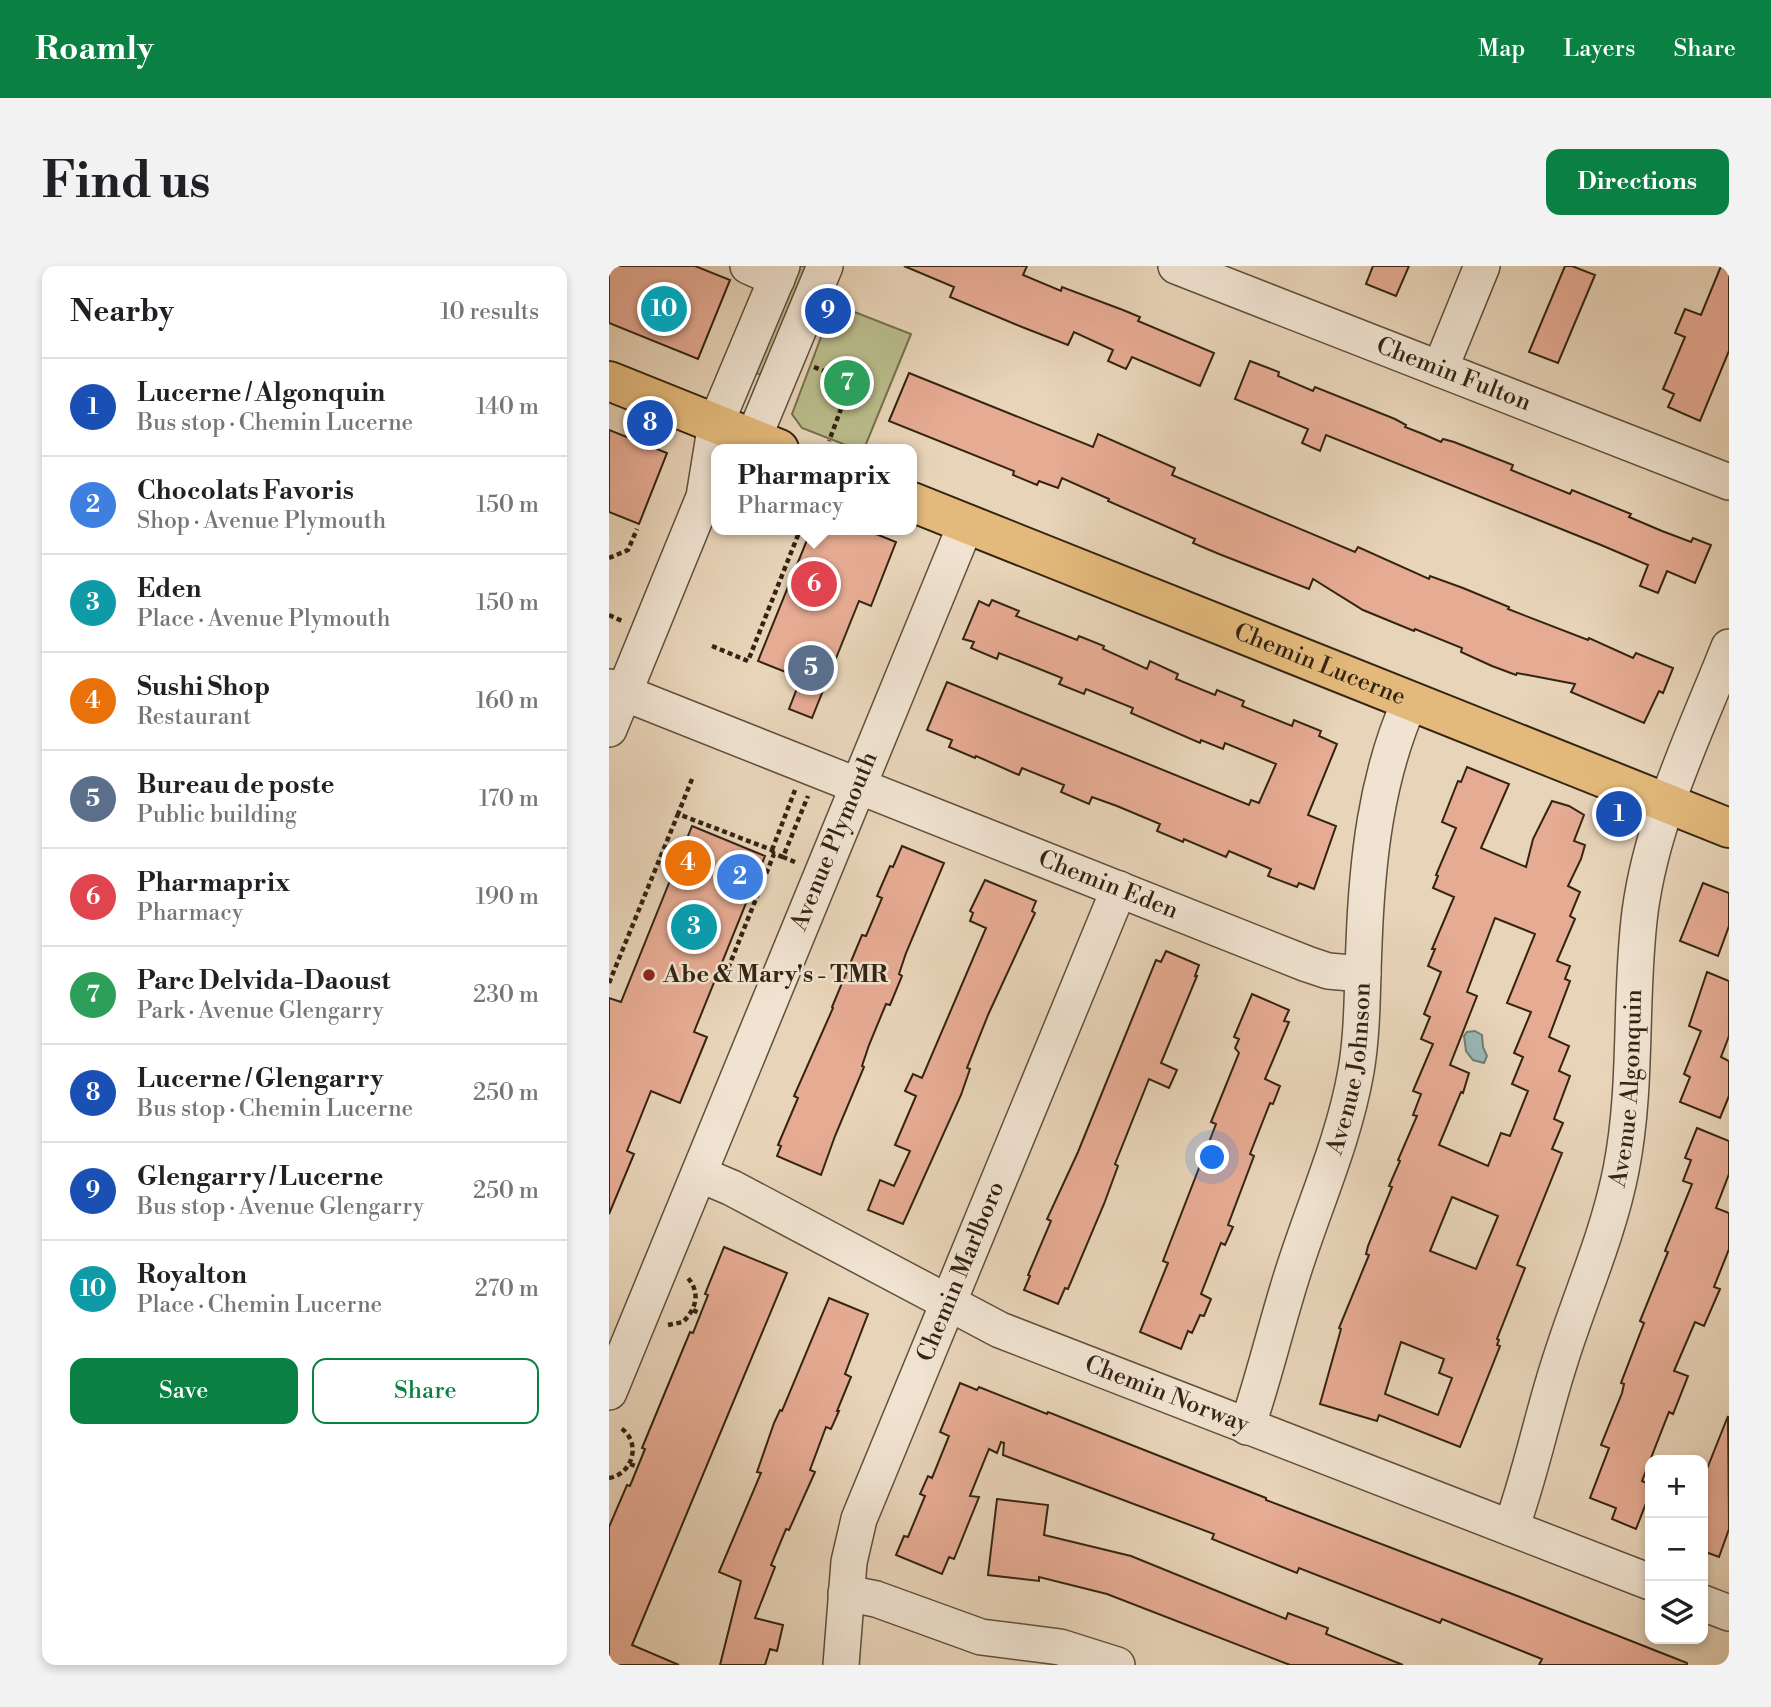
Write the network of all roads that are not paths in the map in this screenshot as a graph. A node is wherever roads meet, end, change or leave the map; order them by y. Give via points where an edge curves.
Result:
1 (825, 266) edge
2 (1176, 266) edge
3 (1482, 266) edge
4 (769, 270) edge
5 (1440, 369) junction
6 (609, 381) edge
7 (716, 423) junction
8 (714, 444) edge
9 (755, 444) edge
10 (760, 444) edge
11 (1729, 482) edge
12 (710, 490) edge
13 (917, 504) edge
14 (966, 524) junction
15 (1729, 647) edge
16 (617, 690) edge
17 (1410, 701) junction
18 (609, 729) edge
19 (857, 784) junction
20 (1668, 803) junction
21 (1729, 828) edge
22 (1119, 888) junction
23 (1363, 974) junction
24 (699, 1174) junction
25 (949, 1304) junction
26 (616, 1352) edge
27 (609, 1392) edge
28 (1247, 1427) junction
29 (1511, 1528) junction
30 (1647, 1581) edge
31 (846, 1593) junction
32 (1708, 1605) edge
33 (1729, 1613) edge
34 (841, 1665) edge
35 (1117, 1665) edge

1 - 10 street
2 - 5 street, Chemin Fulton
3 - 5 street
4 - 7 street
5 - 11 street, Chemin Fulton
6 - 7 main road
7 - 8 street
7 - 9 main road
12 - 16 street
13 - 14 main road, Chemin Lucerne
14 - 17 main road, Chemin Lucerne
14 - 19 street, Avenue Plymouth
15 - 20 street, Avenue Algonquin
16 - 18 street
16 - 19 street, Chemin Eden
17 - 20 main road, Chemin Lucerne
17 - 23 street, Avenue Johnson via 1394,741 1377,808
19 - 22 street, Chemin Eden
19 - 24 street, Avenue Plymouth
20 - 21 main road, Chemin Lucerne
20 - 29 street, Avenue Algonquin via 1640,910 1633,983 1632,1088 1617,1189
22 - 23 street, Chemin Eden via 1328,971
22 - 25 street, Chemin Marlboro
23 - 28 street, Avenue Johnson via 1359,1048 1346,1116
24 - 25 street, Chemin Norway
24 - 26 street, Avenue Plymouth
25 - 28 street, Chemin Norway via 1000,1330
25 - 31 street, Chemin Marlboro via 859,1519
26 - 27 street, Avenue Plymouth
28 - 29 street, Chemin Norway
29 - 30 street, Chemin Norway
31 - 34 street, Chemin Marlboro
31 - 35 street via 876,1599 972,1635 1060,1647
32 - 33 street

